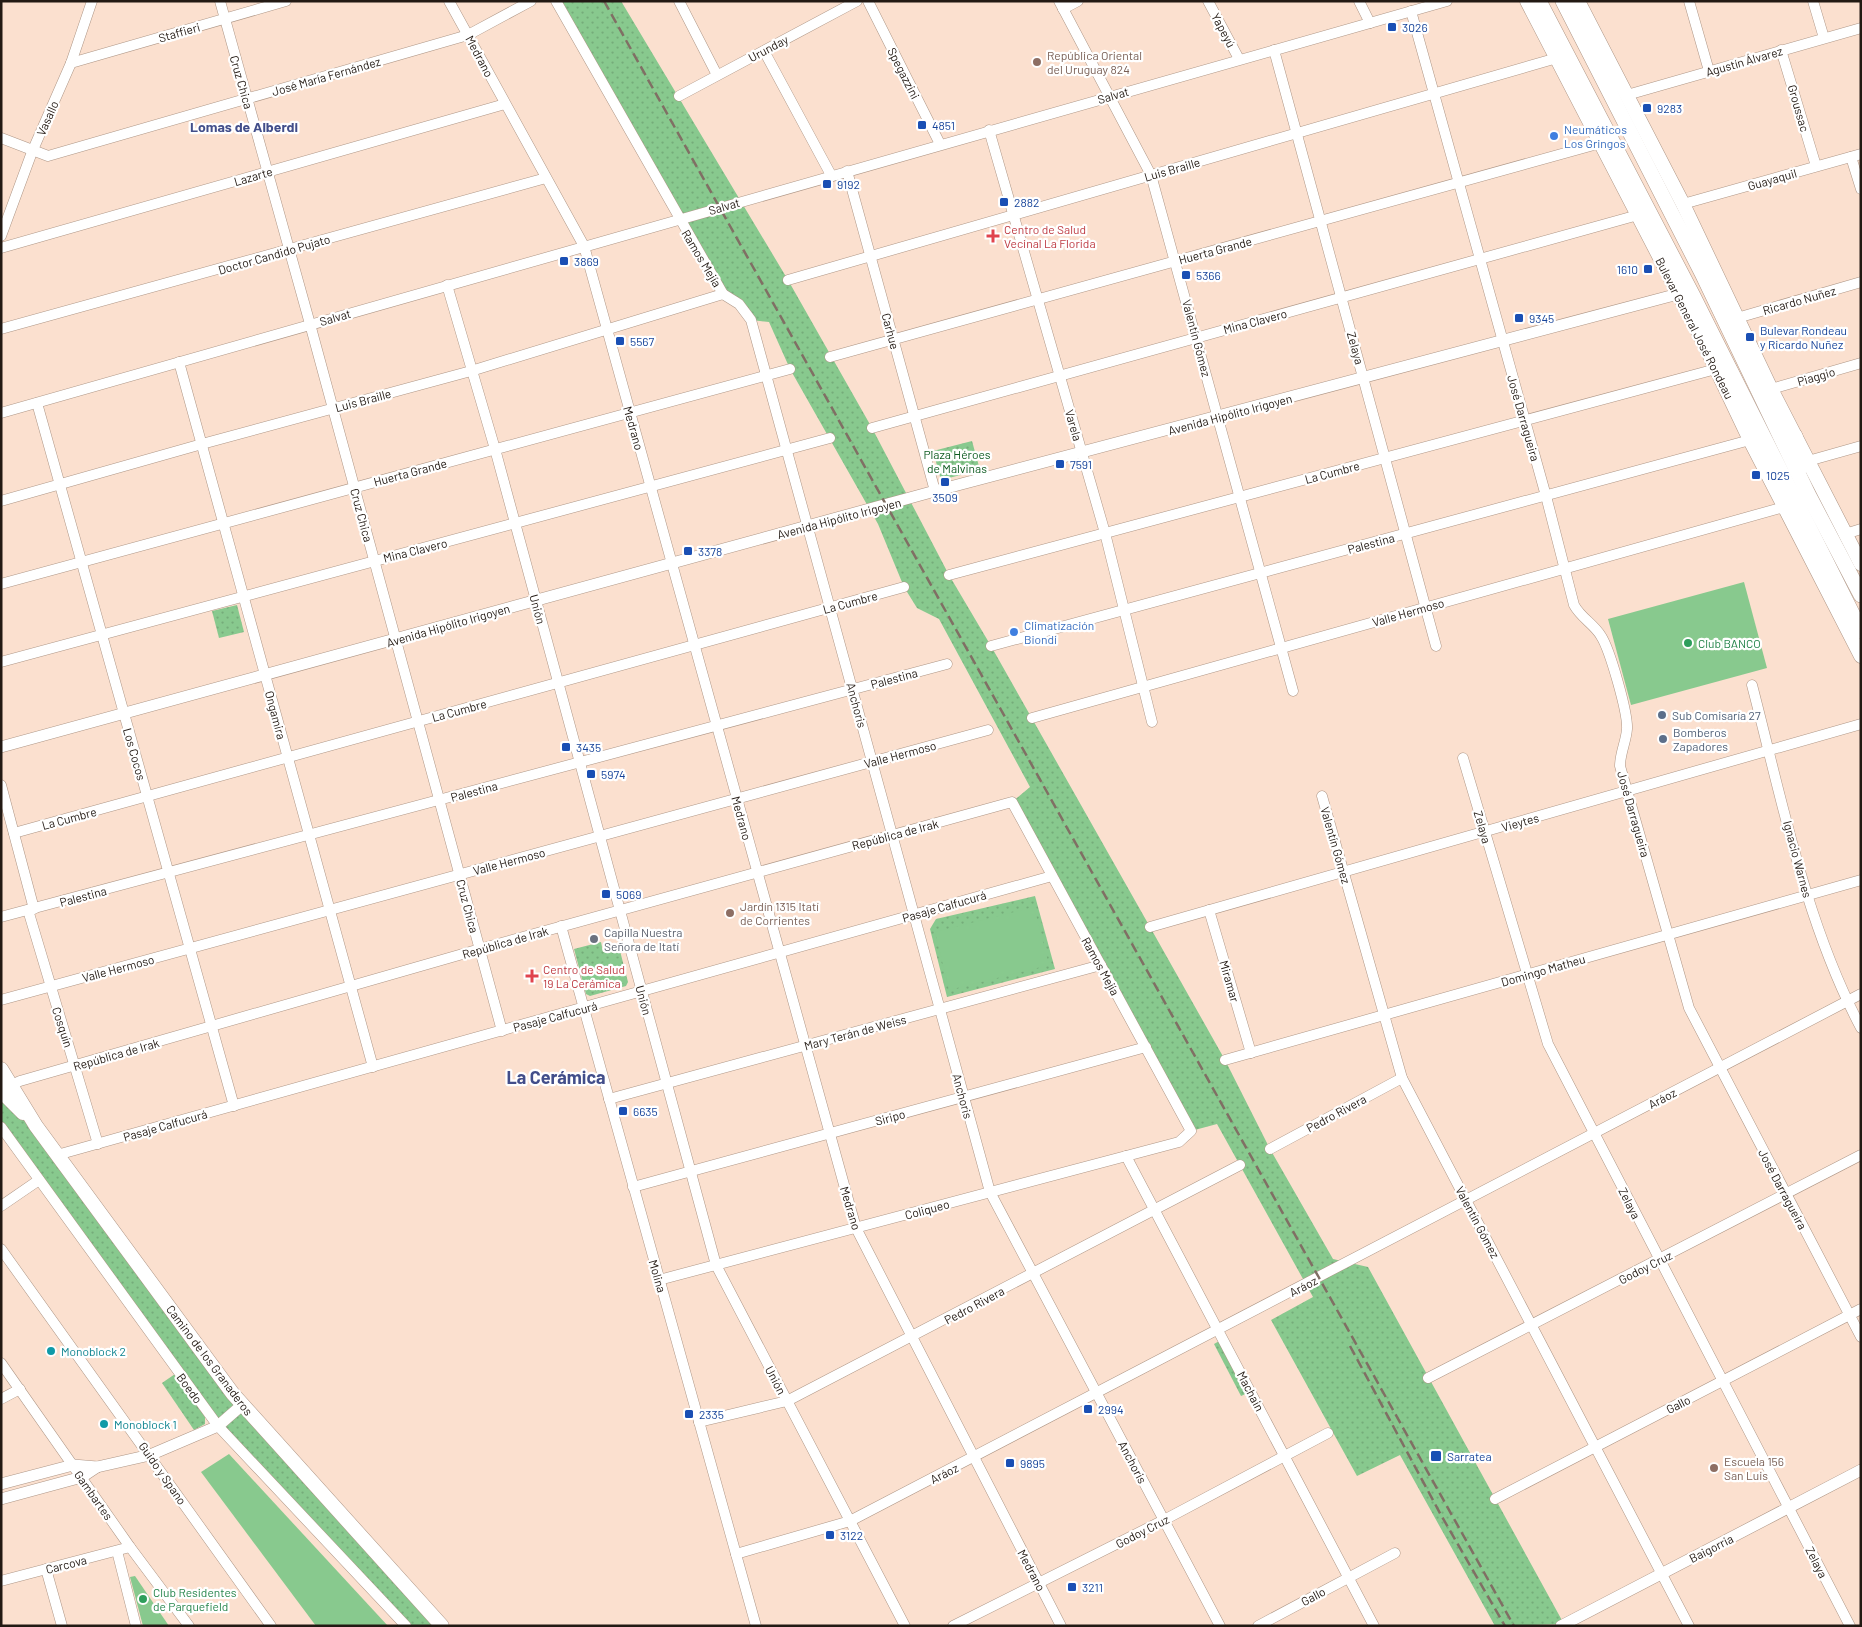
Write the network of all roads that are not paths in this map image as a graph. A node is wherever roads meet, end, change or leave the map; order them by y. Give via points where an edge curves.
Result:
1 (92, 1) edge
2 (220, 1) edge
3 (286, 1) edge
4 (449, 1) edge
5 (531, 1) edge
6 (556, 1) edge
7 (679, 1) edge
8 (857, 1) edge
9 (868, 1) edge
10 (1078, 1) edge
11 (1208, 1) edge
12 (1360, 1) edge
13 (1447, 1) edge
14 (1528, 1) edge
15 (1539, 1) edge
16 (1563, 1) edge
17 (1570, 1) edge
18 (1578, 1) edge
19 (1689, 1) edge
20 (1813, 1) edge
21 (1061, 5) edge
22 (1411, 11) junction
23 (224, 18) junction
24 (1370, 23) junction
25 (1861, 28) edge
26 (468, 35) junction
27 (1824, 38) junction
28 (1583, 39) junction
29 (1274, 50) junction
30 (1781, 50) junction
31 (764, 51) junction
32 (1557, 58) junction
33 (1239, 59) junction
34 (71, 63) junction
35 (1710, 71) junction
36 (717, 75) junction
37 (1434, 94) junction
38 (1627, 95) junction
39 (679, 96) dead end
40 (1108, 96) junction
41 (247, 99) junction
42 (505, 104) junction
43 (989, 130) junction
44 (1297, 133) junction
45 (1, 138) edge
46 (1601, 143) junction
47 (940, 144) junction
48 (32, 152) junction
49 (1618, 152) junction
50 (1856, 156) edge
51 (1816, 166) junction
52 (847, 171) junction
53 (267, 172) junction
54 (831, 175) junction
55 (1151, 175) junction
56 (546, 178) junction
57 (1459, 182) junction
58 (1622, 185) junction
59 (1861, 190) edge
60 (1683, 204) junction
61 (1013, 215) junction
62 (1638, 215) junction
63 (679, 219) junction
64 (1321, 221) junction
65 (1, 236) edge
66 (584, 246) junction
67 (1, 248) edge
68 (289, 250) junction
69 (870, 256) junction
70 (1480, 259) junction
71 (1175, 261) junction
72 (788, 280) dead end
73 (1713, 281) junction
74 (1861, 282) edge
75 (447, 285) junction
76 (1687, 293) junction
77 (723, 294) junction
78 (1342, 297) junction
79 (1038, 299) junction
80 (1718, 308) junction
81 (1731, 321) junction
82 (310, 324) junction
83 (1, 329) edge
84 (607, 330) junction
85 (1706, 335) junction
86 (1196, 338) junction
87 (893, 339) junction
88 (1502, 341) junction
89 (830, 356) dead end
90 (179, 362) junction
91 (1861, 363) edge
92 (790, 369) dead end
93 (1716, 369) junction
94 (470, 371) junction
95 (1060, 375) junction
96 (766, 376) junction
97 (1364, 378) junction
98 (1771, 389) junction
99 (37, 403) junction
100 (333, 409) junction
101 (1, 413) edge
102 (630, 413) junction
103 (914, 416) junction
104 (1218, 417) junction
105 (1525, 420) junction
106 (872, 428) dead end
107 (1795, 436) junction
108 (830, 438) dead end
109 (1750, 440) junction
110 (202, 444) junction
111 (1861, 446) edge
112 (495, 449) junction
113 (787, 450) junction
114 (1082, 454) junction
115 (1386, 458) junction
116 (1808, 461) junction
117 (60, 484) junction
118 (650, 486) junction
119 (355, 487) junction
120 (935, 491) junction
121 (1808, 494) junction
122 (1240, 496) junction
123 (1546, 496) junction
124 (1, 501) edge
125 (1784, 507) junction
126 (224, 523) junction
127 (515, 524) junction
128 (808, 526) junction
129 (1861, 529) edge
130 (1105, 533) junction
131 (1406, 533) junction
132 (1845, 534) junction
133 (374, 560) junction
134 (81, 562) junction
135 (672, 563) junction
136 (1861, 564) edge
137 (1563, 569) junction
138 (1261, 572) junction
139 (949, 575) dead end
140 (1, 584) edge
141 (904, 587) dead end
142 (1861, 595) edge
143 (244, 597) junction
144 (535, 600) junction
145 (1426, 607) junction
146 (830, 608) junction
147 (1125, 609) junction
148 (1861, 631) edge
149 (102, 635) junction
150 (396, 640) junction
151 (694, 645) junction
152 (991, 646) dead end
153 (1436, 646) dead end
154 (1281, 648) junction
155 (1861, 656) edge
156 (1, 662) edge
157 (947, 664) dead end
158 (265, 675) junction
159 (558, 683) junction
160 (1752, 686) dead end
161 (1143, 687) junction
162 (852, 689) junction
163 (1293, 691) dead end
164 (124, 714) junction
165 (1032, 718) dead end
166 (418, 721) junction
167 (1152, 722) dead end
168 (1861, 724) edge
169 (717, 726) junction
170 (988, 730) dead end
171 (1, 747) edge
172 (1769, 750) junction
173 (288, 757) junction
174 (1463, 758) dead end
175 (579, 762) junction
176 (872, 762) junction
177 (1, 785) edge
178 (1628, 791) junction
179 (147, 796) junction
180 (1322, 796) dead end
181 (737, 799) junction
182 (440, 801) junction
183 (1012, 802) joint
184 (1485, 832) junction
185 (14, 833) junction
186 (309, 835) junction
187 (892, 835) junction
188 (600, 837) junction
189 (168, 872) junction
190 (757, 872) junction
191 (1344, 872) junction
192 (460, 875) junction
193 (1052, 876) junction
194 (1861, 880) edge
195 (1808, 896) junction
196 (31, 909) junction
197 (330, 910) junction
198 (619, 910) junction
199 (1209, 910) junction
200 (914, 915) junction
201 (1, 917) edge
202 (561, 926) junction
203 (1150, 927) dead end
204 (1669, 934) junction
205 (190, 949) junction
206 (480, 949) junction
207 (780, 953) junction
208 (1101, 965) junction
209 (1526, 975) junction
210 (50, 987) junction
211 (351, 987) junction
212 (642, 992) junction
213 (1861, 994) edge
214 (1, 1000) edge
215 (1847, 1001) junction
216 (584, 1009) junction
217 (940, 1009) junction
218 (1384, 1015) junction
219 (212, 1026) junction
220 (1861, 1028) edge
221 (502, 1030) junction
222 (805, 1046) junction
223 (1146, 1047) junction
224 (1251, 1053) junction
225 (1224, 1060) dead end
226 (75, 1065) junction
227 (373, 1067) junction
228 (1720, 1068) junction
229 (1, 1069) edge
230 (1402, 1078) junction
231 (667, 1084) junction
232 (5, 1088) edge
233 (964, 1097) junction
234 (609, 1099) junction
235 (234, 1106) junction
236 (1, 1127) edge
237 (1191, 1131) joint
238 (830, 1134) junction
239 (1594, 1134) junction
240 (98, 1144) junction
241 (1270, 1149) dead end
242 (57, 1155) junction
243 (1861, 1155) edge
244 (1126, 1156) junction
245 (1240, 1165) dead end
246 (691, 1172) junction
247 (38, 1180) junction
248 (633, 1188) junction
249 (990, 1192) junction
250 (1786, 1194) junction
251 (1466, 1200) junction
252 (1, 1206) edge
253 (1156, 1210) junction
254 (856, 1228) junction
255 (1, 1248) edge
256 (1659, 1259) junction
257 (716, 1265) junction
258 (1034, 1273) junction
259 (659, 1280) junction
260 (1861, 1309) edge
261 (1849, 1315) junction
262 (1532, 1325) junction
263 (1219, 1330) junction
264 (1861, 1337) edge
265 (911, 1338) junction
266 (1, 1363) edge
267 (1428, 1378) dead end
268 (1723, 1381) junction
269 (20, 1389) junction
270 (1096, 1394) junction
271 (1, 1399) edge
272 (787, 1401) junction
273 (242, 1405) junction
274 (699, 1422) junction
275 (218, 1426) junction
276 (1328, 1433) dead end
277 (1595, 1447) junction
278 (150, 1456) junction
279 (1285, 1456) junction
280 (974, 1458) junction
281 (73, 1464) junction
282 (97, 1467) junction
283 (1861, 1470) edge
284 (82, 1477) junction
285 (1, 1484) edge
286 (1, 1499) edge
287 (1495, 1499) dead end
288 (1789, 1508) junction
289 (1164, 1520) junction
290 (850, 1521) junction
291 (130, 1547) junction
292 (117, 1551) junction
293 (1395, 1553) dead end
294 (736, 1554) junction
295 (46, 1569) junction
296 (1661, 1573) junction
297 (1349, 1578) junction
298 (1, 1580) edge
299 (1039, 1582) junction
300 (441, 1625) edge
301 (62, 1626) edge
302 (136, 1626) edge
303 (189, 1626) edge
304 (271, 1626) edge
305 (406, 1626) edge
306 (756, 1626) edge
307 (905, 1626) edge
308 (953, 1626) edge
309 (1061, 1626) edge
310 (1220, 1626) edge
311 (1258, 1626) edge
312 (1374, 1626) edge
313 (1561, 1626) edge
314 (1689, 1626) edge
315 (1850, 1626) edge

1 - 34 street, Vasallo
2 - 23 street, Cruz Chica
3 - 23 street, Staffieri
4 - 26 street, Medrano
5 - 26 street, José María Fernández
6 - 63 street, Ramos Mejía
7 - 36 street
8 - 31 street, Urunday
9 - 47 street, Spegazzini
10 - 21 street
11 - 33 street, Yapeyú
12 - 24 street
13 - 22 street, Salvat
14 - 32 main road, Bulevar General José Rondeau
15 - 49 main road, Bulevar General José Rondeau
16 - 28 main road
17 - 28 main road
18 - 38 main road
19 - 35 street
20 - 27 street
21 - 40 street, Valentín Gómez
22 - 24 street, Salvat
22 - 37 street, José Darragueira
23 - 34 street, Staffieri
23 - 41 street, Cruz Chica
24 - 29 street, Salvat
25 - 27 street, Agustín Álvarez
26 - 41 street, José María Fernández
26 - 42 street, Medrano
27 - 30 street, Agustín Álvarez
28 - 73 main road
29 - 33 street, Salvat
29 - 44 street, Zelaya
30 - 35 street, Agustín Álvarez
30 - 51 street, Groussac
31 - 36 street, Urunday
31 - 54 street
32 - 37 street, Luis Braille
32 - 46 main road, Bulevar General José Rondeau
33 - 40 street, Salvat
34 - 48 street, Vasallo
35 - 38 street, Agustín Álvarez
36 - 39 street, Urunday
37 - 44 street, Luis Braille
37 - 57 street, José Darragueira
38 - 60 main road
40 - 43 street, Salvat
40 - 55 street, Valentín Gómez
41 - 48 street, José María Fernández via 48,156
41 - 53 street, Cruz Chica
42 - 53 street, Lazarte
42 - 56 street, Medrano
43 - 47 street, Salvat
43 - 61 street, Varela
44 - 55 street, Luis Braille
44 - 64 street, Zelaya
45 - 48 street, José María Fernández
46 - 57 street, Huerta Grande
46 - 58 main road, Bulevar General José Rondeau
47 - 52 street, Salvat
48 - 65 street, Vasallo
49 - 58 main road
49 - 76 main road, Bulevar General José Rondeau
50 - 51 street, Guayaquil
50 - 59 street
51 - 60 street, Guayaquil
52 - 54 street, Salvat
52 - 69 street, Carhue
53 - 67 street, Lazarte
53 - 68 street, Cruz Chica
54 - 63 street, Salvat
55 - 61 street, Luis Braille
55 - 71 street, Valentín Gómez
56 - 66 street, Medrano
56 - 68 street, Doctor Candido Pujato
57 - 64 street, Huerta Grande
57 - 70 street, José Darragueira
58 - 62 main road, Bulevar General José Rondeau
60 - 73 main road
61 - 69 street, Luis Braille
61 - 79 street, Varela
62 - 70 street, Mina Clavero
62 - 76 main road, Bulevar General José Rondeau
63 - 66 street, Salvat
63 - 77 street, Ramos Mejía
64 - 71 street, Huerta Grande
64 - 78 street, Zelaya
66 - 75 street, Salvat
66 - 84 street, Medrano
68 - 82 street, Cruz Chica
68 - 83 street, Doctor Candido Pujato
69 - 72 street, Luis Braille
69 - 87 street, Carhue
70 - 78 street, Mina Clavero
70 - 88 street, José Darragueira
71 - 79 street, Huerta Grande
71 - 86 street, Valentín Gómez
73 - 76 main road
73 - 80 main road
73 - 81 main road
74 - 81 street, Ricardo Nuñez
75 - 82 street, Salvat
75 - 94 street, Unión
76 - 80 main road
76 - 85 main road, Bulevar General José Rondeau
76 - 88 street, Avenida Hipólito Irigoyen
77 - 84 street, Luis Braille
77 - 96 street, Ramos Mejía via 739,304 751,320
78 - 86 street, Mina Clavero
78 - 97 street, Zelaya
79 - 87 street, Huerta Grande
79 - 95 street, Varela
80 - 81 main road
81 - 85 main road
81 - 98 main road
81 - 121 main road
82 - 90 street, Salvat
82 - 100 street, Cruz Chica
84 - 94 street, Luis Braille
84 - 102 street, Medrano
85 - 93 main road, Bulevar General José Rondeau
85 - 148 main road, Bulevar General José Rondeau
86 - 95 street, Mina Clavero
86 - 104 street, Valentín Gómez
87 - 89 street, Huerta Grande
87 - 103 street, Carhue
88 - 97 street, Avenida Hipólito Irigoyen
88 - 105 street, José Darragueira
90 - 99 street, Salvat
90 - 110 street, Ongamira
91 - 98 street, Piaggio
92 - 96 street, Huerta Grande
93 - 105 street, La Cumbre
93 - 109 main road, Bulevar General José Rondeau
94 - 100 street, Luis Braille
94 - 112 street, Unión
95 - 103 street, Mina Clavero
95 - 114 street, Varela
96 - 102 street, Huerta Grande
96 - 113 street, Ramos Mejía
97 - 104 street, Avenida Hipólito Irigoyen
97 - 115 street, Zelaya
98 - 107 main road
99 - 101 street, Salvat
99 - 117 street, Los Cocos
100 - 110 street, Luis Braille
100 - 119 street, Cruz Chica
102 - 112 street, Huerta Grande
102 - 118 street, Medrano
103 - 106 street, Mina Clavero
103 - 120 street, Carhue
104 - 114 street, Avenida Hipólito Irigoyen
104 - 122 street, Valentín Gómez
105 - 115 street, La Cumbre
105 - 123 street, José Darragueira
107 - 116 main road
107 - 121 main road
108 - 113 street, Mina Clavero
109 - 123 street, Palestina
109 - 125 main road, Bulevar General José Rondeau
110 - 117 street, Luis Braille
110 - 126 street, Ongamira
111 - 116 street
112 - 119 street, Huerta Grande
112 - 127 street, Unión
113 - 118 street, Mina Clavero
113 - 128 street, Ramos Mejía
114 - 120 street, Avenida Hipólito Irigoyen
114 - 130 street, Varela
115 - 122 street, La Cumbre
115 - 131 street, Zelaya
116 - 132 main road
117 - 124 street, Luis Braille
117 - 134 street, Los Cocos
118 - 127 street, Mina Clavero
118 - 135 street, Medrano
119 - 126 street, Huerta Grande
119 - 133 street, Cruz Chica
120 - 128 street, Avenida Hipólito Irigoyen
121 - 142 main road
122 - 130 street, La Cumbre
122 - 138 street, Valentín Gómez
123 - 131 street, Palestina
123 - 137 street, José Darragueira
125 - 137 street, Valle Hermoso
125 - 155 main road, Bulevar General José Rondeau
126 - 134 street, Huerta Grande
126 - 143 street, Ongamira
127 - 133 street, Mina Clavero
127 - 144 street, Unión
128 - 135 street, Avenida Hipólito Irigoyen
128 - 146 street, Anchoris
129 - 132 street
130 - 139 street, La Cumbre
130 - 147 street, Varela
131 - 138 street, Palestina
131 - 145 street, Zelaya
132 - 136 main road
133 - 143 street, Mina Clavero
133 - 150 street, Cruz Chica
134 - 140 street, Huerta Grande
134 - 149 street, Los Cocos
135 - 144 street, Avenida Hipólito Irigoyen
135 - 151 street, Medrano
137 - 145 street, Valle Hermoso
137 - 178 street, José Darragueira via 1580,617 1602,637 1621,696 1627,730 1620,766
138 - 147 street, Palestina
138 - 154 street, Valentín Gómez
141 - 146 street, La Cumbre
143 - 149 street, Mina Clavero
143 - 158 street, Ongamira
144 - 150 street, Avenida Hipólito Irigoyen
144 - 159 street, Unión
145 - 153 street, Zelaya
145 - 154 street, Valle Hermoso
146 - 151 street, La Cumbre
146 - 162 street, Anchoris
147 - 152 street, Palestina
147 - 161 street, Varela
149 - 156 street, Mina Clavero
149 - 164 street, Los Cocos
150 - 158 street, Avenida Hipólito Irigoyen
150 - 166 street, Cruz Chica
151 - 159 street, La Cumbre
151 - 169 street, Medrano
154 - 161 street, Valle Hermoso
154 - 163 street, Valentín Gómez
157 - 162 street, Palestina
158 - 164 street, Avenida Hipólito Irigoyen
158 - 173 street, Ongamira
159 - 166 street, La Cumbre
159 - 175 street, Unión
160 - 172 street, Ignacio Warnes
161 - 165 street, Valle Hermoso
161 - 167 street, Varela
162 - 169 street, Palestina
162 - 176 street, Anchoris
164 - 171 street, Avenida Hipólito Irigoyen
164 - 179 street, Los Cocos
166 - 173 street, La Cumbre
166 - 182 street, Cruz Chica
168 - 172 street, Vieytes
169 - 175 street, Palestina
169 - 181 street, Medrano
170 - 176 street, Valle Hermoso
172 - 178 street, Vieytes
172 - 195 street, Ignacio Warnes
173 - 179 street, La Cumbre
173 - 186 street, Ongamira
174 - 184 street, Zelaya
175 - 182 street, Palestina
175 - 188 street, Unión
176 - 181 street, Valle Hermoso
176 - 187 street, Anchoris
177 - 185 street, Cosquín
178 - 184 street, Vieytes
178 - 204 street, José Darragueira
179 - 185 street, La Cumbre
179 - 189 street, Los Cocos
180 - 191 street, Valentín Gómez
181 - 188 street, Valle Hermoso
181 - 190 street, Medrano
182 - 186 street, Palestina
182 - 192 street, Cruz Chica
183 - 187 street, República de Irak
183 - 193 street, Ramos Mejía
184 - 191 street, Vieytes
184 - 209 street, Zelaya
185 - 196 street, Cosquín
186 - 189 street, Palestina
186 - 197 street, Ongamira
187 - 190 street, República de Irak
187 - 200 street, Anchoris
188 - 192 street, Valle Hermoso
188 - 198 street, Unión
189 - 196 street, Palestina
189 - 205 street, Los Cocos
190 - 198 street, República de Irak
190 - 207 street, Medrano
191 - 199 street, Vieytes
191 - 218 street, Valentín Gómez
192 - 197 street, Valle Hermoso
192 - 206 street, Cruz Chica
193 - 200 street, Pasaje Calfucurá
193 - 208 street, Ramos Mejía
194 - 195 street, Domingo Matheu
195 - 204 street, Domingo Matheu
195 - 215 street, Ignacio Warnes
196 - 201 street, Palestina
196 - 210 street, Cosquín
197 - 205 street, Valle Hermoso
197 - 211 street, Ongamira
198 - 202 street, República de Irak
198 - 212 street, Unión
199 - 203 street, Vieytes
199 - 224 street, Miramar
200 - 207 street, Pasaje Calfucurá
200 - 217 street, Anchoris
202 - 206 street, República de Irak
202 - 216 street, Molina
204 - 209 street, Domingo Matheu
204 - 228 street, José Darragueira via 1689,1008
205 - 210 street, Valle Hermoso
205 - 219 street, Los Cocos
206 - 211 street, República de Irak
206 - 221 street, Cruz Chica
207 - 212 street, Pasaje Calfucurá
207 - 222 street, Medrano
208 - 217 street, Mary Terán de Weiss
208 - 223 street, Ramos Mejía
209 - 218 street, Domingo Matheu
209 - 239 street, Zelaya via 1548,1044
210 - 214 street, Valle Hermoso
210 - 226 street, Cosquín
211 - 219 street, República de Irak
211 - 227 street, Ongamira
212 - 216 street, Pasaje Calfucurá
212 - 231 street, Unión
213 - 215 street, Aráoz
215 - 220 street, Ignacio Warnes
215 - 228 street, Aráoz
216 - 221 street, Pasaje Calfucurá
216 - 234 street, Molina
217 - 222 street, Mary Terán de Weiss
217 - 233 street, Anchoris
218 - 224 street, Domingo Matheu
218 - 230 street, Valentín Gómez
219 - 226 street, República de Irak
219 - 235 street, Los Cocos
221 - 227 street, Pasaje Calfucurá
222 - 231 street, Mary Terán de Weiss
222 - 238 street, Medrano
223 - 233 street, Siripo
223 - 237 street, Ramos Mejía
224 - 225 street, Domingo Matheu
226 - 232 street, República de Irak
226 - 240 street, Cosquín
227 - 235 street, Pasaje Calfucurá
228 - 239 street, Aráoz
228 - 250 street, José Darragueira
229 - 232 main road, Camino de los Granaderos
230 - 241 street, Pedro Rivera
230 - 251 street, Valentín Gómez
231 - 234 street, Mary Terán de Weiss
231 - 246 street, Unión
232 - 242 main road, Camino de los Granaderos
233 - 238 street, Siripo
233 - 249 street, Anchoris
234 - 248 street, Molina
235 - 240 street, Pasaje Calfucurá
236 - 247 street, Boedo
237 - 244 street, Coliqueo via 1179,1142
238 - 246 street, Siripo
238 - 254 street, Medrano
239 - 251 street, Aráoz
239 - 256 street, Zelaya
240 - 242 street, Pasaje Calfucurá
242 - 273 main road, Camino de los Granaderos
243 - 250 street, Godoy Cruz
244 - 249 street, Coliqueo
244 - 253 street, Machain
245 - 253 street, Pedro Rivera
246 - 248 street, Siripo
246 - 257 street, Unión
247 - 252 street
247 - 275 street, Boedo
248 - 259 street, Molina
249 - 254 street, Coliqueo
249 - 258 street, Anchoris
250 - 256 street, Godoy Cruz
250 - 261 street, José Darragueira
251 - 262 street, Valentín Gómez
251 - 263 street, Aráoz
253 - 258 street, Pedro Rivera
253 - 263 street, Machain
254 - 257 street, Coliqueo
254 - 265 street, Medrano
255 - 278 street, Guido y Spano
256 - 262 street, Godoy Cruz
256 - 268 street, Zelaya
257 - 259 street, Coliqueo
257 - 272 street, Unión
258 - 265 street, Pedro Rivera
258 - 270 street, Anchoris
259 - 274 street, Molina
260 - 261 street, Gallo
261 - 264 street, José Darragueira
261 - 268 street, Gallo
262 - 267 street, Godoy Cruz
262 - 277 street, Valentín Gómez
263 - 270 street, Aráoz
263 - 279 street, Machain
265 - 272 street, Pedro Rivera
265 - 280 street, Medrano
266 - 269 street, Gambartes
268 - 277 street, Gallo
268 - 288 street, Zelaya
269 - 271 street
269 - 281 street, Gambartes
270 - 280 street, Aráoz
270 - 289 street, Anchoris
272 - 274 street, Pedro Rivera
272 - 290 street, Unión
273 - 275 street
273 - 300 main road, Camino de los Granaderos
274 - 294 street, Molina
275 - 278 street
275 - 305 street, Boedo
276 - 279 street, Godoy Cruz
277 - 287 street, Gallo
277 - 296 street, Valentín Gómez
278 - 282 street
278 - 304 street, Guido y Spano
279 - 289 street, Godoy Cruz
279 - 297 street, Machain
280 - 290 street, Aráoz
280 - 299 street, Medrano
281 - 282 street
281 - 284 street, Gambartes
281 - 285 street
282 - 284 street
283 - 288 street, Baigorria
284 - 286 street
284 - 291 street, Gambartes
288 - 296 street, Baigorria
288 - 315 street, Zelaya
289 - 299 street, Godoy Cruz
289 - 310 street, Anchoris
290 - 294 street, Aráoz
290 - 307 street, Unión
291 - 292 street, Carcova
291 - 303 street, Gambartes
292 - 295 street, Carcova
292 - 302 street
293 - 297 street, Gallo
294 - 306 street, Molina
295 - 298 street, Carcova
295 - 301 street
296 - 313 street, Baigorria
296 - 314 street, Valentín Gómez
297 - 311 street, Gallo
297 - 312 street, Machain
299 - 308 street, Godoy Cruz
299 - 309 street, Medrano

